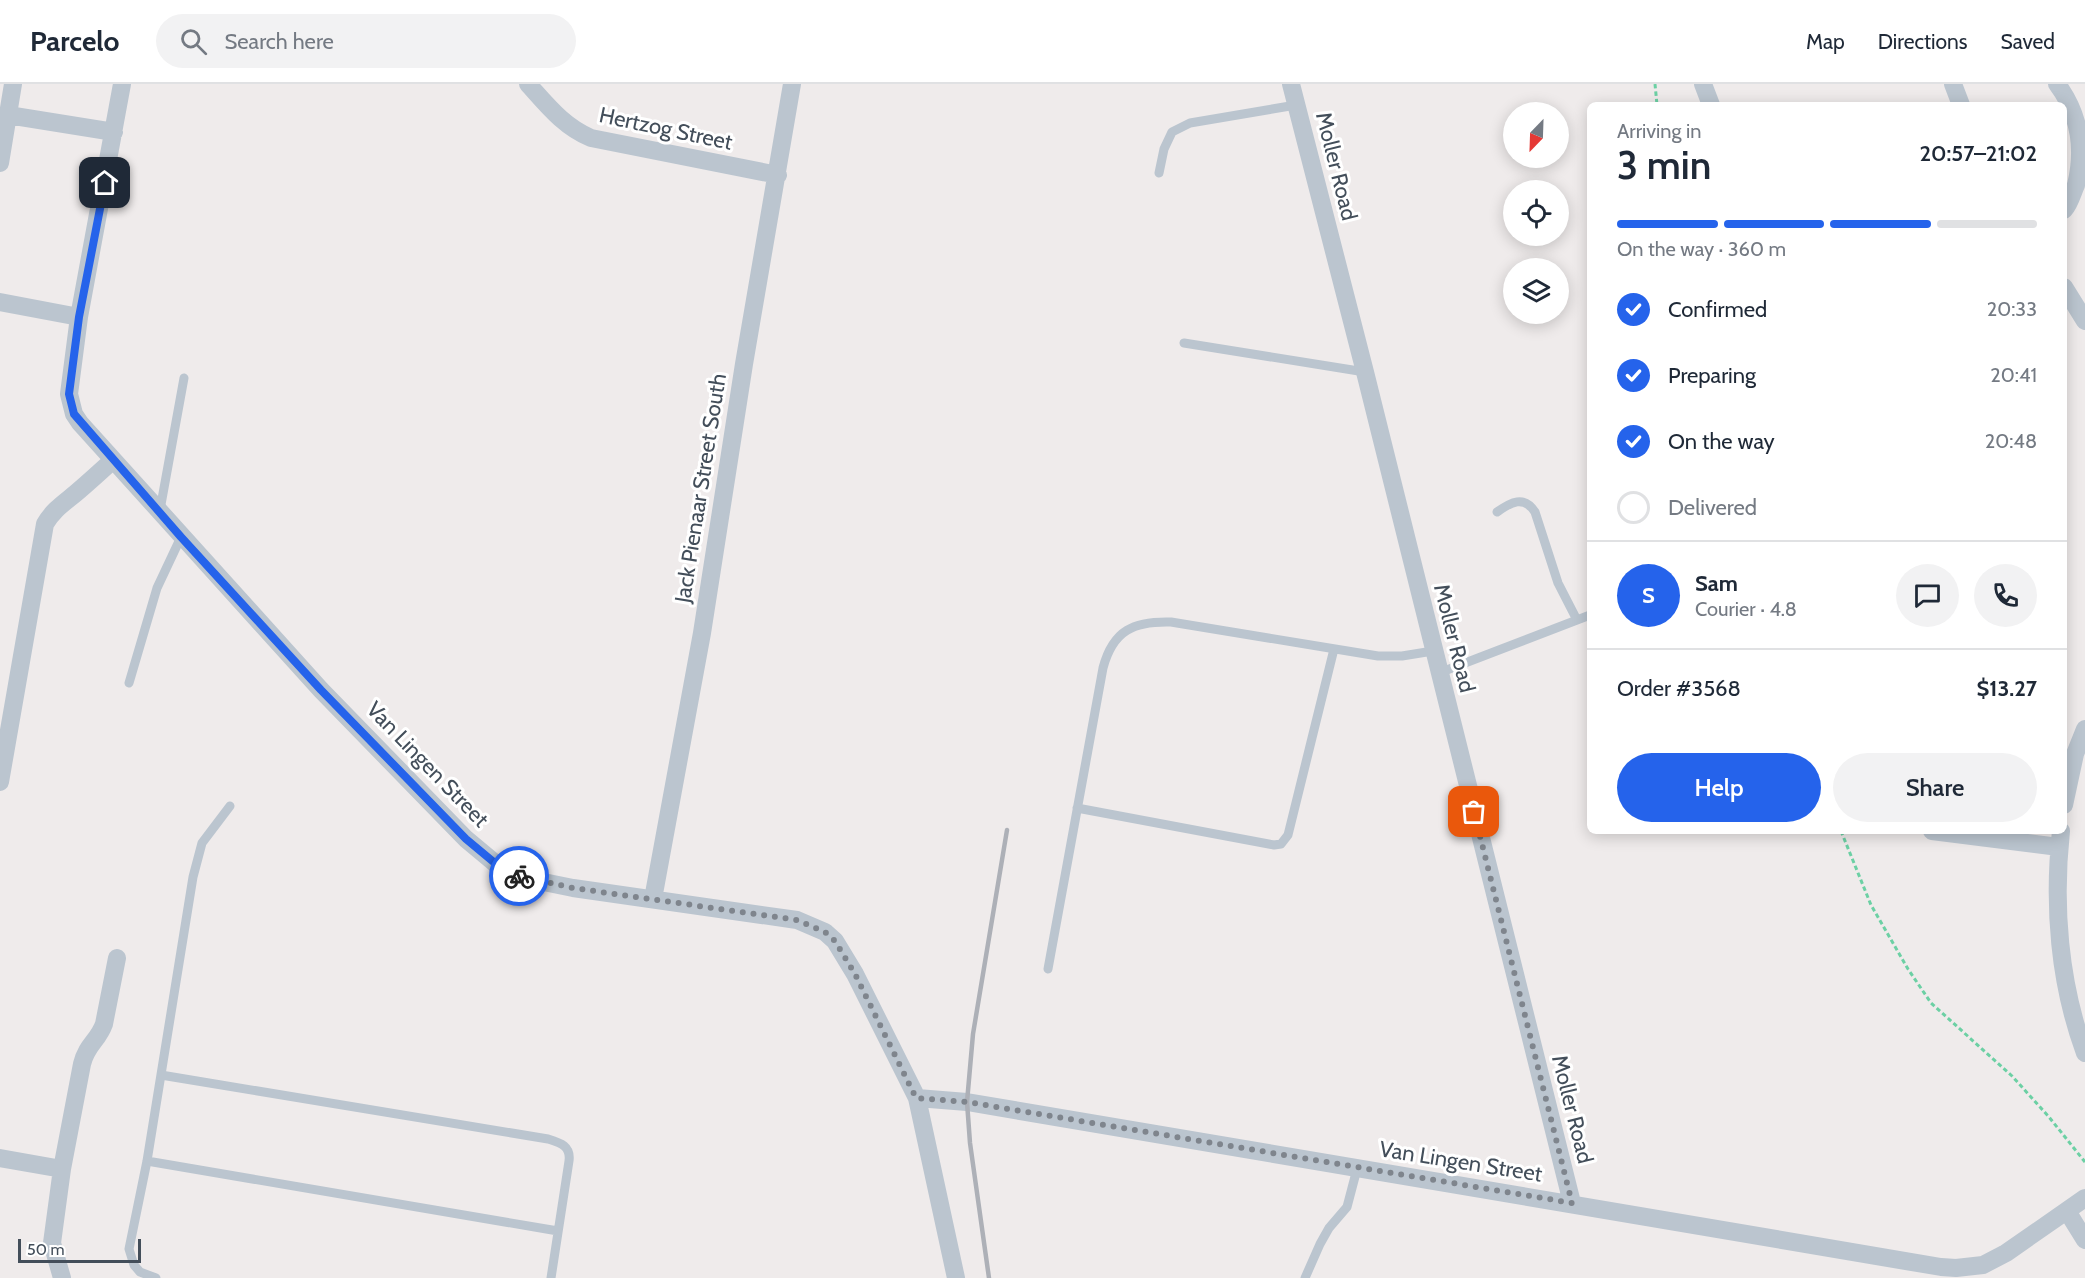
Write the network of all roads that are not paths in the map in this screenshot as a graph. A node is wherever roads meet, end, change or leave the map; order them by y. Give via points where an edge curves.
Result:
1 (13, 84) edge
2 (122, 84) edge
3 (528, 84) edge
4 (792, 84) edge
5 (1291, 84) edge
6 (1703, 84) edge
7 (1953, 84) edge
8 (2058, 84) edge
9 (1710, 102) edge
10 (1959, 102) edge
11 (1296, 105) junction
12 (8, 115) junction
13 (114, 132) junction
14 (0, 163) edge
15 (1159, 173) dead end
16 (778, 175) junction
17 (2067, 206) edge
18 (2067, 292) edge
19 (0, 302) edge
20 (79, 317) junction
21 (2085, 321) edge
22 (1184, 343) dead end
23 (1365, 372) junction
24 (184, 378) dead end
25 (113, 460) junction
26 (159, 512) junction
27 (1497, 512) dead end
28 (181, 537) junction
29 (1587, 616) edge
30 (1577, 620) junction
31 (1334, 649) junction
32 (1433, 651) junction
33 (1439, 673) junction
34 (129, 683) dead end
35 (2085, 729) edge
36 (0, 782) edge
37 (2067, 791) edge
38 (230, 806) dead end
39 (1077, 808) junction
40 (1980, 834) edge
41 (2060, 839) edge
42 (653, 899) junction
43 (117, 958) dead end
44 (1048, 969) dead end
45 (2085, 1053) edge
46 (161, 1075) junction
47 (916, 1098) junction
48 (0, 1158) edge
49 (147, 1161) junction
50 (62, 1169) junction
51 (1357, 1169) junction
52 (2085, 1198) edge
53 (1572, 1203) junction
54 (2067, 1211) junction
55 (558, 1231) junction
56 (2085, 1240) edge
57 (1986, 1272) edge
58 (62, 1278) edge
59 (156, 1278) edge
60 (551, 1278) edge
61 (956, 1278) edge
62 (1305, 1278) edge

1 - 12 street
2 - 13 street
3 - 16 street, Hertzog Street via 560,119 591,138
4 - 16 street, Jack Pienaar Street South
5 - 11 street, Moller Road
6 - 9 street
7 - 10 street
8 - 17 street via 2081,132 2081,169
11 - 15 lane via 1190,123 1172,132
11 - 23 street, Moller Road
12 - 13 street
12 - 14 street
13 - 20 street
16 - 42 street, Jack Pienaar Street South via 702,633
18 - 21 street
19 - 20 street
20 - 25 street, Van Lingen Street via 70,404 80,423
22 - 23 lane
23 - 32 street, Moller Road
24 - 26 lane
25 - 26 street, Van Lingen Street
25 - 36 street via 61,504 45,524
26 - 28 street, Van Lingen Street
27 - 30 lane via 1509,503 1524,501 1536,512 1558,583
28 - 34 lane via 157,588
28 - 42 street, Van Lingen Street via 321,690 466,839 496,864 510,873 547,883
29 - 30 lane
30 - 33 lane
31 - 32 lane via 1391,657
31 - 39 lane via 1171,622 1136,625 1127,630 1107,651
31 - 39 lane via 1288,834 1281,844
32 - 33 street, Moller Road
33 - 53 street, Moller Road
35 - 37 street
38 - 46 lane via 198,853
39 - 44 lane
40 - 41 street
41 - 45 street via 2057,907 2061,947
42 - 47 street, Van Lingen Street via 797,920 825,932 855,974
43 - 50 street via 104,1024 85,1052
46 - 49 lane
46 - 55 lane via 548,1138 563,1144 570,1154
47 - 51 street, Van Lingen Street via 967,1102
47 - 61 street, Van Lingen Street
48 - 50 street
49 - 55 lane
49 - 59 lane via 129,1250 140,1272
50 - 58 street via 52,1243
51 - 53 street, Van Lingen Street
51 - 62 lane via 1347,1207 1329,1228
52 - 54 street, Van Lingen Street
53 - 57 street, Van Lingen Street
54 - 56 street
54 - 57 street, Van Lingen Street via 2006,1253
55 - 60 lane

